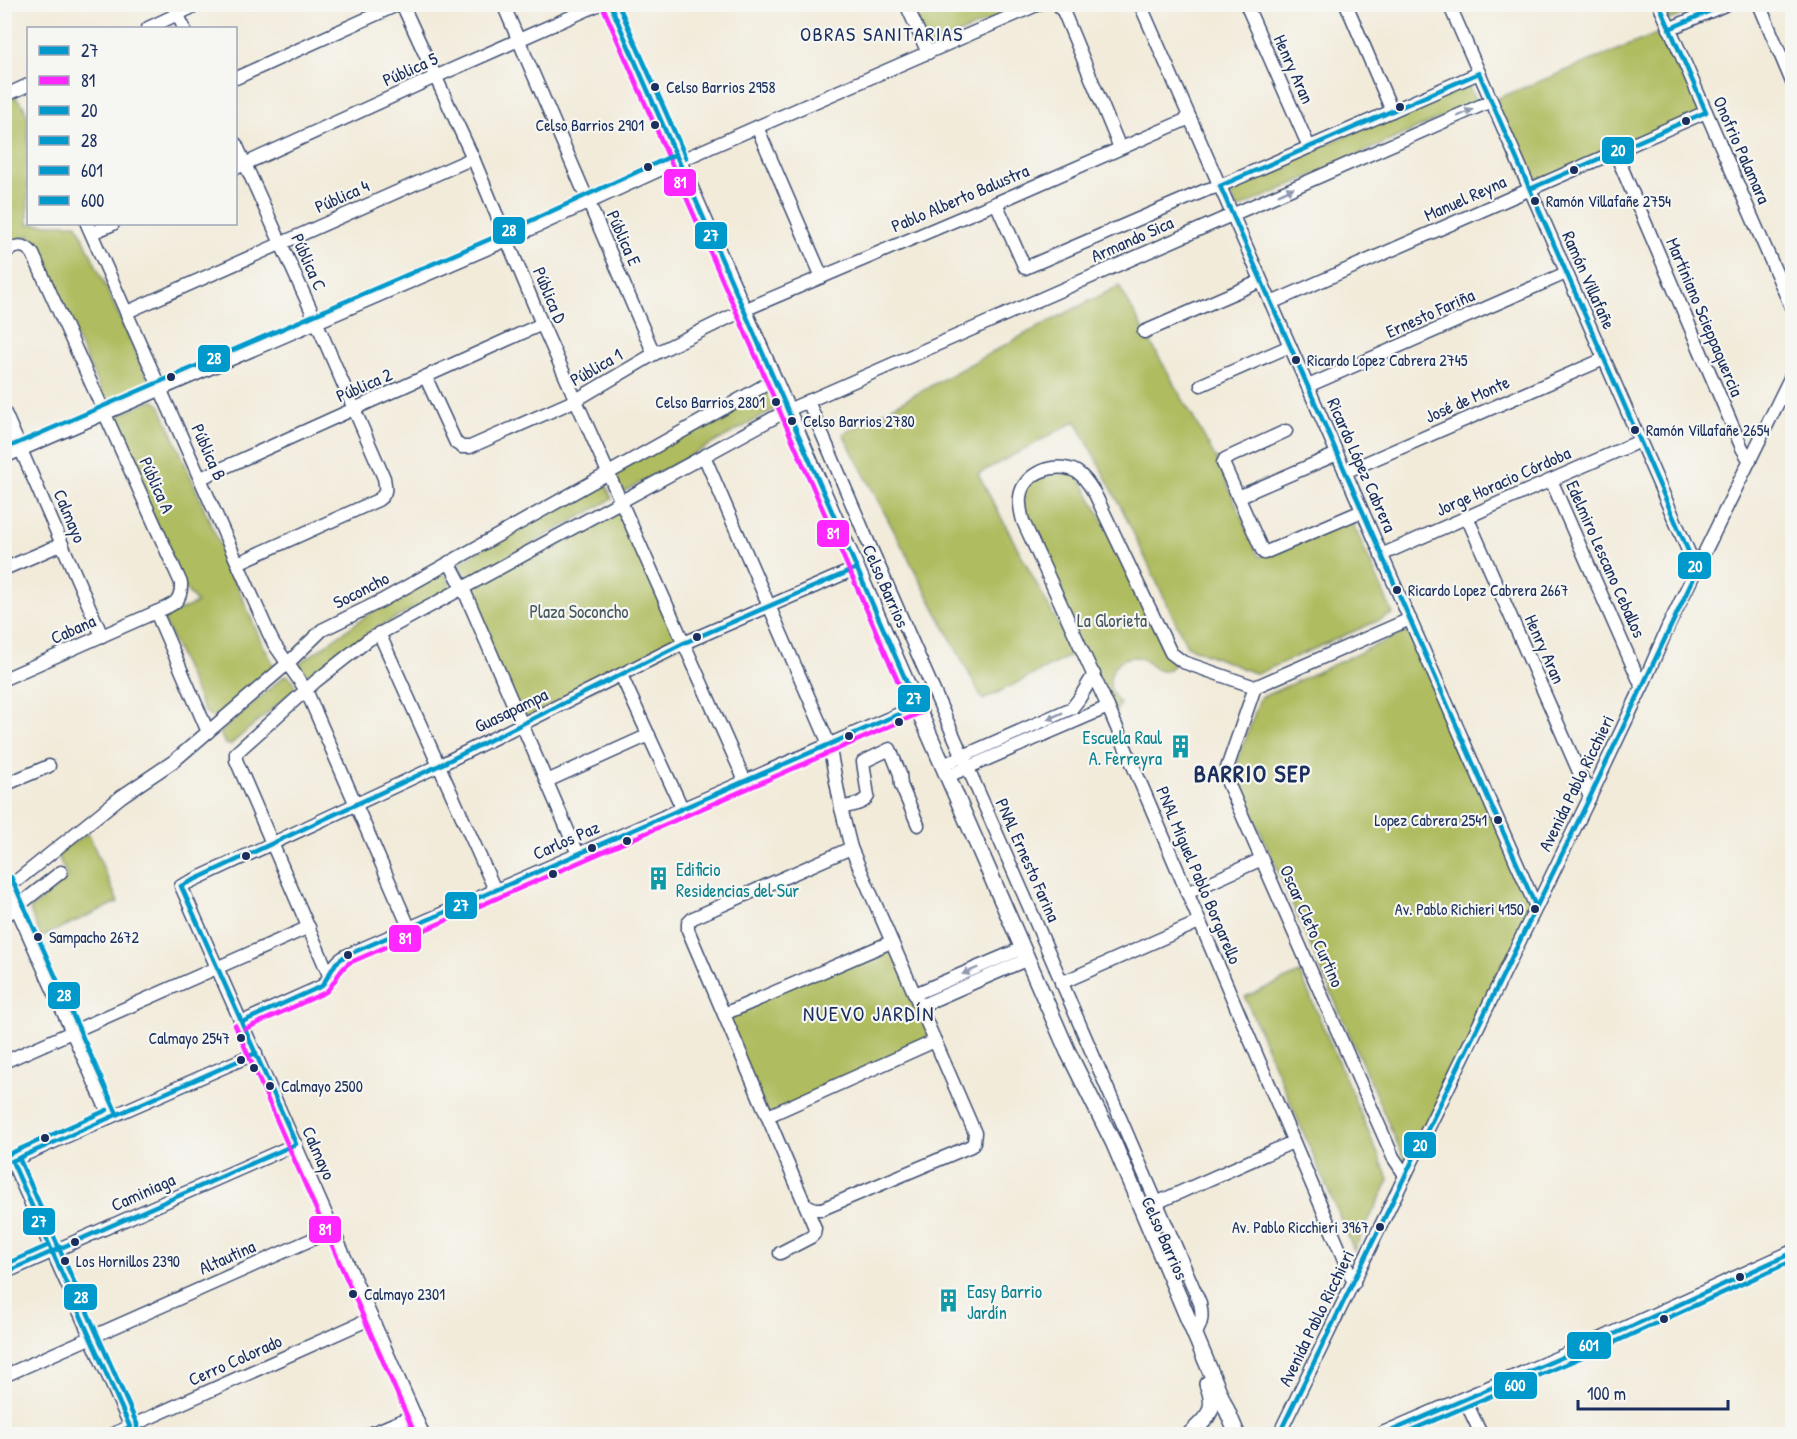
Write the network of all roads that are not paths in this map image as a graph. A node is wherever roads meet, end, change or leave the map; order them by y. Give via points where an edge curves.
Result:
1 (199, 4) edge
2 (401, 4) edge
3 (503, 4) edge
4 (600, 4) edge
5 (610, 4) edge
6 (906, 4) edge
7 (1039, 4) edge
8 (1058, 4) edge
9 (1140, 4) edge
10 (1246, 4) edge
11 (1346, 4) edge
12 (1449, 4) edge
13 (1659, 4) edge
14 (1728, 4) edge
15 (1759, 4) edge
16 (178, 15) junction
17 (150, 27) edge
18 (184, 27) edge
19 (1670, 29) junction
20 (519, 41) junction
21 (928, 53) junction
22 (1479, 73) junction
23 (435, 77) junction
24 (237, 78) edge
25 (1792, 81) edge
26 (27, 89) edge
27 (4, 96) edge
28 (1491, 101) junction
29 (1392, 111) junction
30 (1706, 112) junction
31 (1190, 118) junction
32 (758, 127) junction
33 (1309, 147) junction
34 (1120, 148) junction
35 (237, 150) edge
36 (1615, 152) junction
37 (473, 158) junction
38 (679, 161) junction
39 (240, 166) edge
40 (1220, 186) junction
41 (1530, 189) junction
42 (588, 202) junction
43 (996, 203) junction
44 (1232, 215) junction
45 (107, 225) edge
46 (89, 228) edge
47 (507, 240) junction
48 (281, 243) junction
49 (4, 252) edge
50 (1566, 273) junction
51 (1792, 275) edge
52 (822, 277) junction
53 (1261, 280) junction
54 (1780, 280) junction
55 (1271, 303) junction
56 (1792, 309) edge
57 (744, 310) junction
58 (127, 312) junction
59 (316, 321) junction
60 (542, 324) junction
61 (1144, 332) dead end
62 (1290, 346) junction
63 (654, 354) junction
64 (1604, 358) junction
65 (1792, 374) edge
66 (426, 378) junction
67 (774, 380) junction
68 (1201, 385) dead end
69 (1308, 386) junction
70 (162, 390) junction
71 (576, 400) junction
72 (808, 401) junction
73 (355, 409) junction
74 (788, 410) junction
75 (4, 411) edge
76 (105, 414) junction
77 (1286, 431) dead end
78 (1640, 441) junction
79 (22, 450) junction
80 (1337, 453) junction
81 (704, 456) junction
82 (4, 457) edge
83 (1750, 461) junction
84 (1345, 472) junction
85 (609, 473) junction
86 (201, 478) junction
87 (1551, 480) junction
88 (1238, 497) junction
89 (621, 501) junction
90 (1362, 512) junction
91 (1467, 517) junction
92 (63, 544) junction
93 (1381, 555) junction
94 (449, 562) junction
95 (238, 563) junction
96 (857, 568) junction
97 (4, 569) edge
98 (1697, 571) junction
99 (464, 588) junction
100 (769, 606) junction
101 (156, 612) junction
102 (1410, 619) junction
103 (379, 633) junction
104 (102, 636) junction
105 (684, 644) junction
106 (287, 664) junction
107 (1094, 674) junction
108 (621, 675) junction
109 (4, 679) edge
110 (1255, 687) junction
111 (1642, 687) junction
112 (306, 690) junction
113 (917, 706) junction
114 (1108, 707) junction
115 (523, 725) junction
116 (208, 732) junction
117 (649, 735) junction
118 (829, 744) junction
119 (965, 762) junction
120 (440, 765) junction
121 (50, 766) dead end
122 (945, 771) junction
123 (547, 781) junction
124 (745, 781) junction
125 (4, 785) edge
126 (1590, 797) junction
127 (356, 806) junction
128 (682, 808) junction
129 (841, 808) junction
130 (918, 825) dead end
131 (273, 845) junction
132 (851, 848) junction
133 (578, 854) junction
134 (1262, 860) junction
135 (61, 872) dead end
136 (6, 886) edge
137 (181, 886) joint
138 (495, 890) junction
139 (1187, 893) junction
140 (17, 907) junction
141 (1536, 907) junction
142 (4, 917) edge
143 (1199, 922) junction
144 (309, 927) junction
145 (409, 927) junction
146 (891, 942) junction
147 (1026, 953) junction
148 (218, 967) junction
149 (330, 975) junction
150 (1061, 983) junction
151 (915, 994) junction
152 (920, 1006) junction
153 (724, 1014) junction
154 (242, 1022) junction
155 (72, 1032) junction
156 (935, 1041) junction
157 (1068, 1052) junction
158 (256, 1053) junction
159 (4, 1062) edge
160 (768, 1116) junction
161 (110, 1117) junction
162 (1293, 1142) junction
163 (296, 1144) junction
164 (8, 1162) edge
165 (1405, 1175) junction
166 (1156, 1203) junction
167 (806, 1205) junction
168 (333, 1230) junction
169 (52, 1252) junction
170 (780, 1253) dead end
171 (1792, 1254) edge
172 (1792, 1264) edge
173 (4, 1273) edge
174 (1354, 1283) junction
175 (1707, 1297) junction
176 (372, 1318) junction
177 (1195, 1335) junction
178 (91, 1338) junction
179 (4, 1376) edge
180 (1467, 1404) junction
181 (415, 1415) junction
182 (1203, 1423) junction
183 (132, 1430) edge
184 (113, 1434) edge
185 (370, 1434) edge
186 (423, 1434) edge
187 (1190, 1434) edge
188 (1236, 1434) edge
189 (1279, 1434) edge
190 (1384, 1434) edge
191 (1409, 1434) edge
192 (1481, 1434) edge

1 - 16 street
2 - 23 street, Pública D
2 - 24 street
3 - 20 street, Pública E
4 - 20 street, Pública 5
5 - 38 main road, Celso Barrios
6 - 21 street
7 - 21 street
8 - 34 street
9 - 31 street, Ricardo López Cabrera
10 - 33 street, Henry Aran
11 - 29 street
12 - 22 street, Ramón Villafañe
13 - 19 street, Onofrio Palamara
14 - 19 street
15 - 25 street
16 - 17 street
16 - 18 street
19 - 30 street, Onofrio Palamara
20 - 23 street, Pública 5
20 - 42 street, Pública E
21 - 32 street
22 - 28 street, Ramón Villafañe
22 - 29 street, Armando Sica
23 - 37 street, Pública D
23 - 39 street, Pública 5
26 - 27 street
28 - 41 street, Ramón Villafañe
44 -> 28 street, Armando Sica
29 - 33 street, Armando Sica
30 - 36 street, Manuel Reyna
30 - 54 street, Onofrio Palamara
31 - 34 street, Pablo Alberto Balustra
31 - 40 street, Ricardo López Cabrera
32 - 38 street
32 - 52 street
33 - 40 street, Armando Sica
34 - 43 street, Pablo Alberto Balustra
35 - 39 street, Pública C
36 - 41 street, Manuel Reyna
36 - 83 street, Martíniano Scieppaquercia
37 - 47 street, Pública D
37 - 48 street, Pública 4
38 - 42 street
38 - 57 main road, Celso Barrios
39 - 48 street, Pública C
40 - 43 street, Armando Sica via 1025,268
40 - 44 street, Ricardo López Cabrera
41 - 50 street, Ramón Villafañe
41 - 55 street, Manuel Reyna
42 - 47 street
42 - 63 street, Pública E
43 - 52 street, Pablo Alberto Balustra
44 - 53 street, Ricardo López Cabrera
44 - 72 street, Armando Sica
45 - 46 street
46 - 58 street, Pública B
47 - 59 street
47 - 60 street, Pública D
48 - 58 street, Pública 4
48 - 59 street, Pública C
49 - 76 street, Pública A via 21,245 33,254
50 - 64 street, Ramón Villafañe
50 - 69 street, Ernesto Fariña
51 - 54 street
52 - 57 street, Pablo Alberto Balustra
53 - 55 street, Ricardo López Cabrera
53 - 61 street
54 - 56 street, Onofrio Palamara
55 - 62 street, Ricardo López Cabrera
57 - 63 street, Pública 1
57 - 67 main road, Celso Barrios
58 - 70 street, Pública B
59 - 70 street
59 - 73 street, Pública C
60 - 66 street, Pública 2
60 - 71 street, Pública D
62 - 68 street
62 - 69 street, Ricardo López Cabrera
63 - 71 street, Pública 1
64 - 78 street, Ramón Villafañe
64 - 84 street, José de Monte
65 - 83 street, Avenida Pablo Ricchieri
66 - 71 street, Pública 1 via 456,443 462,447 470,447
66 - 73 street, Pública 2
67 - 74 main road, Celso Barrios
67 - 85 street, Soconcho
69 - 80 street, Ricardo López Cabrera
70 - 76 street
70 - 86 street, Pública B
71 - 85 street, Pública D
72 - 74 street, Armando Sica
72 - 119 street, PNAL Ernesto Farina
73 - 86 street, Pública 2
73 - 95 street, Pública C via 384,478 384,495
74 - 81 street
74 - 96 main road, Celso Barrios
75 - 79 street, Calmayo
76 - 79 street
76 - 101 street, Pública A via 181,584 182,592 174,604
77 - 88 street via 1225,459 1223,463
78 - 87 street, Jorge Horacio Córdoba
78 - 98 street, Ramón Villafañe
79 - 82 street
79 - 92 street, Calmayo
80 - 84 street, Ricardo López Cabrera
80 - 88 street
81 - 89 street
81 - 100 street
83 - 98 street, Avenida Pablo Ricchieri
84 - 90 street, Ricardo López Cabrera
85 - 89 street, Pública D
85 - 94 street, Soconcho
86 - 95 street, Pública B
87 - 91 street, Jorge Horacio Córdoba
87 - 111 street, Edelmiro Lescano Ceballos
88 - 90 street via 1264,553
89 - 99 street
89 - 105 street, Pública D
90 - 93 street, Ricardo López Cabrera
91 - 93 street, Jorge Horacio Córdoba
91 - 126 street, Henry Aran
92 - 97 street
92 - 104 street, Calmayo
93 - 102 street, Ricardo López Cabrera
94 - 99 street
94 - 106 street, Soconcho via 322,630
95 - 106 street, Pública B via 269,634
96 - 100 street, Guasapampa
96 - 113 main road, Celso Barrios
98 - 111 street, Avenida Pablo Ricchieri
99 - 103 street
99 - 115 street
100 - 105 street, Guasapampa
100 - 118 street
101 - 104 street, Cabana
101 - 116 street
102 - 110 street
102 - 141 street, Ricardo López Cabrera
103 - 112 street
103 - 120 street
104 - 109 street, Cabana
105 - 108 street, Guasapampa
105 - 124 street, Pública D
106 - 112 street, Pública B
106 - 116 street, Soconcho
107 - 110 street, PNAL Miguel Pablo Borgarello via 1020,509 1020,496 1030,478 1063,467 1077,472 1095,494 1174,656
107 - 114 street, PNAL Miguel Pablo Borgarello
107 -> 119 street via 1072,708
108 - 115 street, Guasapampa
108 - 117 street
110 - 134 street, Oscar Cleto Curtino via 1226,777
111 - 126 street, Avenida Pablo Ricchieri
112 - 127 street, Pública B
112 - 131 street via 236,753
113 - 118 street, Carlos Paz
113 - 122 main road, Celso Barrios
114 - 119 street
114 - 139 street, PNAL Miguel Pablo Borgarello
115 - 120 street, Guasapampa
115 - 123 street
116 - 136 street, Soconcho
117 - 123 street
117 - 128 street
118 - 124 street, Carlos Paz
118 - 129 street
119 - 122 street
119 - 150 street, PNAL Ernesto Farina
120 - 127 street, Guasapampa
120 - 138 street
121 - 125 street
122 - 147 main road, Celso Barrios
123 - 133 street
124 - 128 street, Carlos Paz
126 - 141 street, Avenida Pablo Ricchieri
127 - 131 street, Guasapampa
127 - 145 street, Pública B
128 - 133 street, Carlos Paz
129 - 130 street via 866,799 863,762 890,749
129 - 132 street
131 - 137 street, Guasapampa
131 - 144 street
132 - 146 street
132 - 153 street via 688,923
133 - 138 street, Carlos Paz
134 - 139 street
134 - 165 street, Oscar Cleto Curtino via 1393,1157
135 - 140 street
136 - 140 street
137 - 148 street, Calmayo
138 - 145 street, Carlos Paz
139 - 143 street, PNAL Miguel Pablo Borgarello
140 - 142 street
140 - 155 street
141 - 165 street, Avenida Pablo Ricchieri
143 - 150 street
143 - 162 street, PNAL Miguel Pablo Borgarello
144 - 148 street
144 - 149 street
145 - 149 street, Carlos Paz via 339,960
146 - 151 street
146 - 153 street
147 -> 151 street
147 - 152 street
147 - 157 main road, Celso Barrios
148 - 154 street, Calmayo
148 - 155 street
149 - 154 street, Carlos Paz via 321,986
150 - 166 street, PNAL Ernesto Farina
151 - 152 street
152 - 156 street
153 - 160 street
154 - 158 street, Calmayo
155 - 159 street
155 - 161 street
156 - 160 street
156 - 167 street via 975,1132 971,1146 822,1209
157 - 177 main road, Celso Barrios via 1114,1144
157 - 182 main road, Celso Barrios via 1104,1147 1212,1395 1212,1407
158 - 161 street
158 - 163 street, Calmayo
160 - 167 street
161 - 164 street
162 - 166 street
162 - 174 street, PNAL Miguel Pablo Borgarello
163 - 168 street, Calmayo
163 - 169 street, Caminiaga
164 - 169 street
165 - 174 street, Avenida Pablo Ricchieri
166 - 177 street, PNAL Ernesto Farina via 1200,1303 1202,1323
167 - 170 street via 814,1234
168 - 176 street, Calmayo
168 - 178 street, Altautina
169 - 173 street, Caminiaga
169 - 178 street
171 - 175 main road
172 - 175 main road
174 - 189 street, Avenida Pablo Ricchieri
175 - 180 main road
176 - 181 street, Calmayo
176 - 183 street, Cerro Colorado
177 - 188 main road, Celso Barrios
178 - 179 street, Altautina
178 - 183 street
180 - 190 main road
180 - 191 main road
180 - 192 street
181 - 185 street
181 - 186 street, Calmayo
182 - 187 main road
182 - 188 main road via 1222,1423
183 - 184 street, Cerro Colorado

